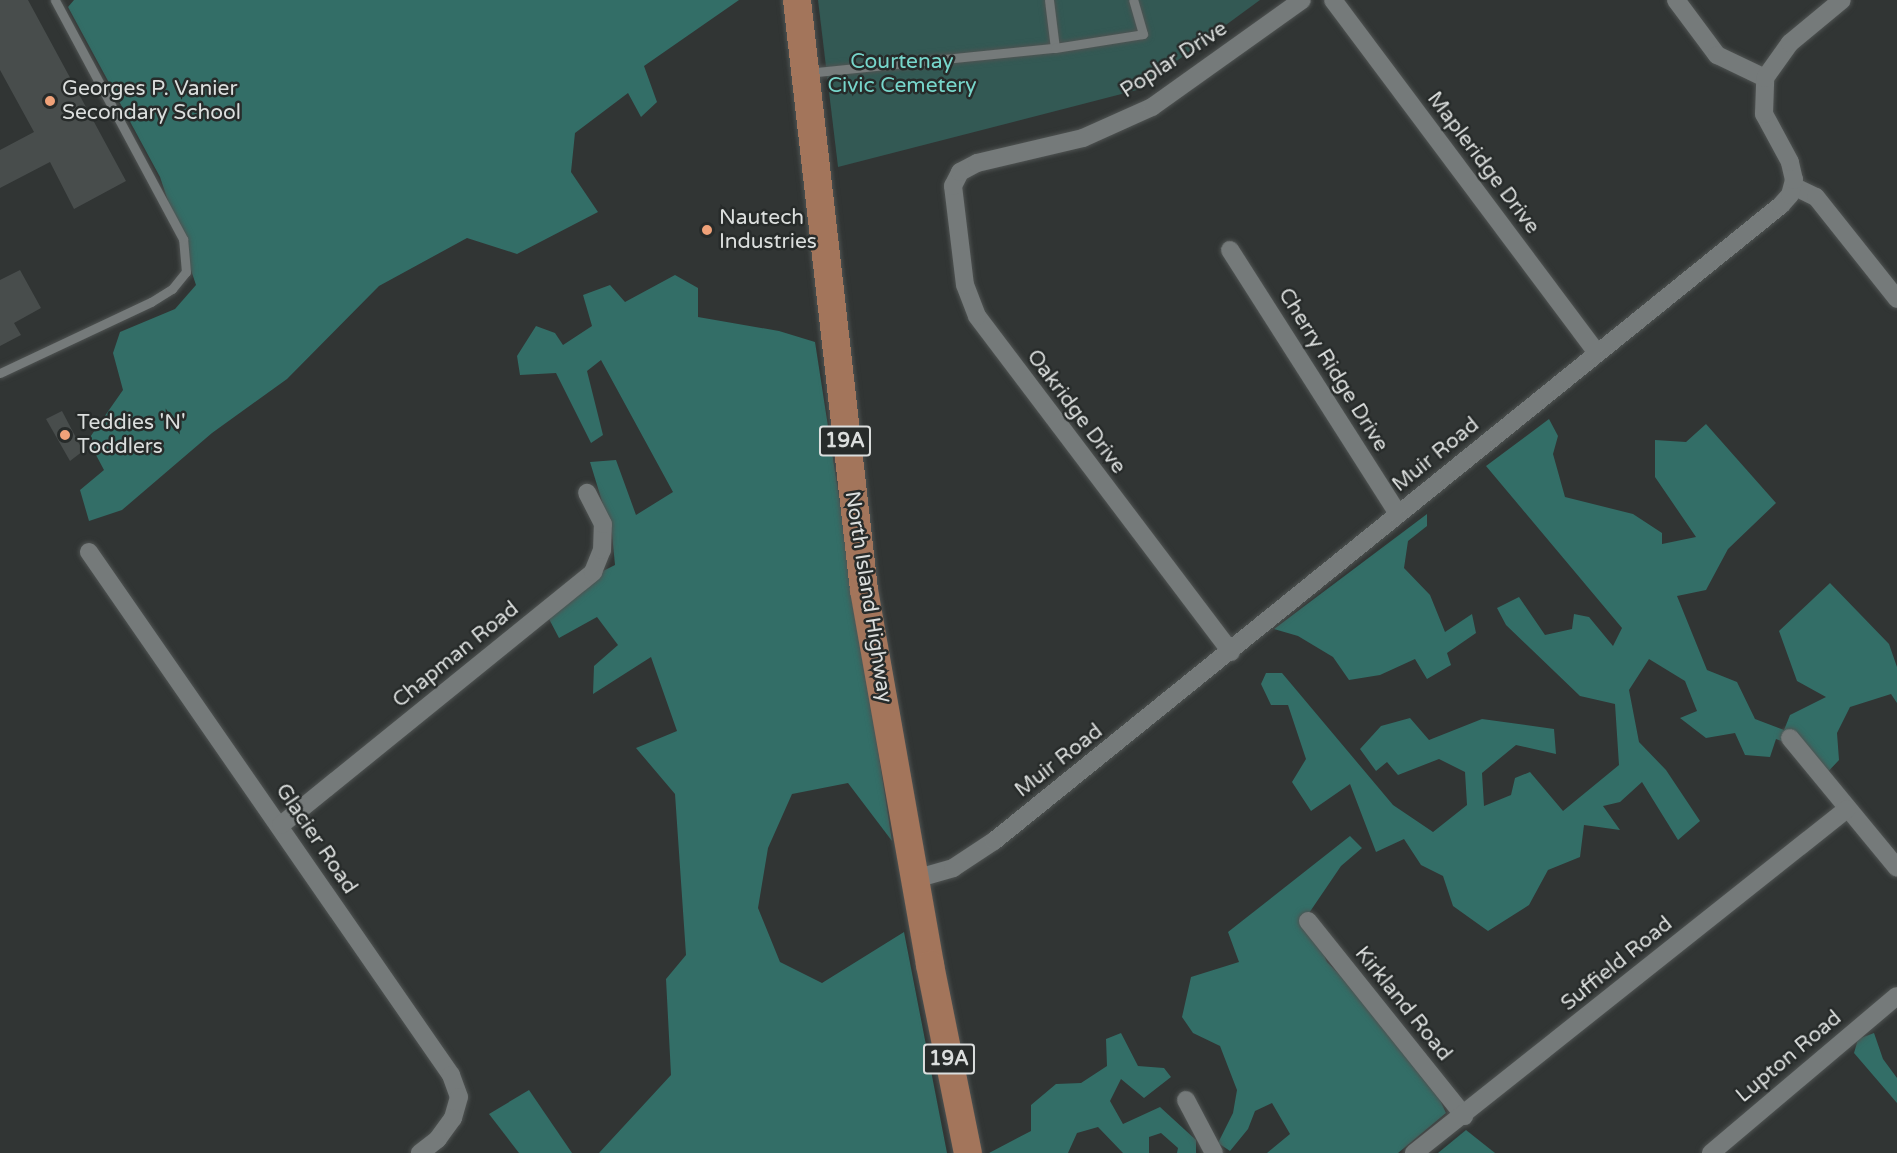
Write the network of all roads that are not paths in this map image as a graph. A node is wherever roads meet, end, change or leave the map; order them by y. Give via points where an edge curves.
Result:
1 (55, 0) edge
2 (797, 0) edge
3 (1049, 0) edge
4 (1133, 0) edge
5 (1302, 0) edge
6 (1333, 0) edge
7 (1676, 0) edge
8 (1842, 0) edge
9 (1055, 48) junction
10 (805, 74) junction
11 (1765, 78) junction
12 (960, 172) joint
13 (1793, 186) junction
14 (1230, 250) dead end
15 (1897, 299) edge
16 (1597, 353) junction
17 (0, 373) edge
18 (586, 493) dead end
19 (1398, 514) junction
20 (89, 552) dead end
21 (1231, 652) junction
22 (1790, 738) dead end
23 (1847, 809) junction
24 (280, 825) junction
25 (1897, 868) edge
26 (915, 879) junction
27 (1308, 921) dead end
28 (1897, 996) edge
29 (1186, 1100) dead end
30 (1464, 1116) junction
31 (420, 1153) edge
32 (968, 1153) edge
33 (1214, 1153) edge
34 (1414, 1153) edge
35 (1711, 1153) edge

1 - 17 lane via 183,239 186,272 172,289 151,302
2 - 10 main road, North Island Highway / 19A
3 - 9 lane
4 - 9 lane via 1143,34
5 - 12 street, Poplar Drive via 1152,106 1083,138 977,163
6 - 16 street, Mapleridge Drive
7 - 11 street via 1717,55
8 - 11 street via 1790,43
9 - 10 lane
10 - 26 main road, North Island Highway / 19A via 864,590
11 - 13 street via 1764,114 1790,162
12 - 21 street, Oakridge Drive via 953,186 965,285 977,316
13 - 15 street via 1816,197
13 - 16 street, Muir Road via 1781,205
14 - 19 street, Cherry Ridge Drive
16 - 19 street, Muir Road
18 - 24 street, Chapman Road via 603,524 602,550 593,572
19 - 21 street, Muir Road
20 - 24 street, Glacier Road
21 - 26 street, Muir Road via 969,859
22 - 23 street
23 - 25 street
23 - 30 street, Suffield Road
24 - 31 street, Glacier Road via 451,1075 459,1096 453,1118 438,1139
26 - 32 main road, North Island Highway / 19A
27 - 30 street, Kirkland Road
28 - 35 street, Lupton Road
29 - 33 street
30 - 34 street, Suffield Road

